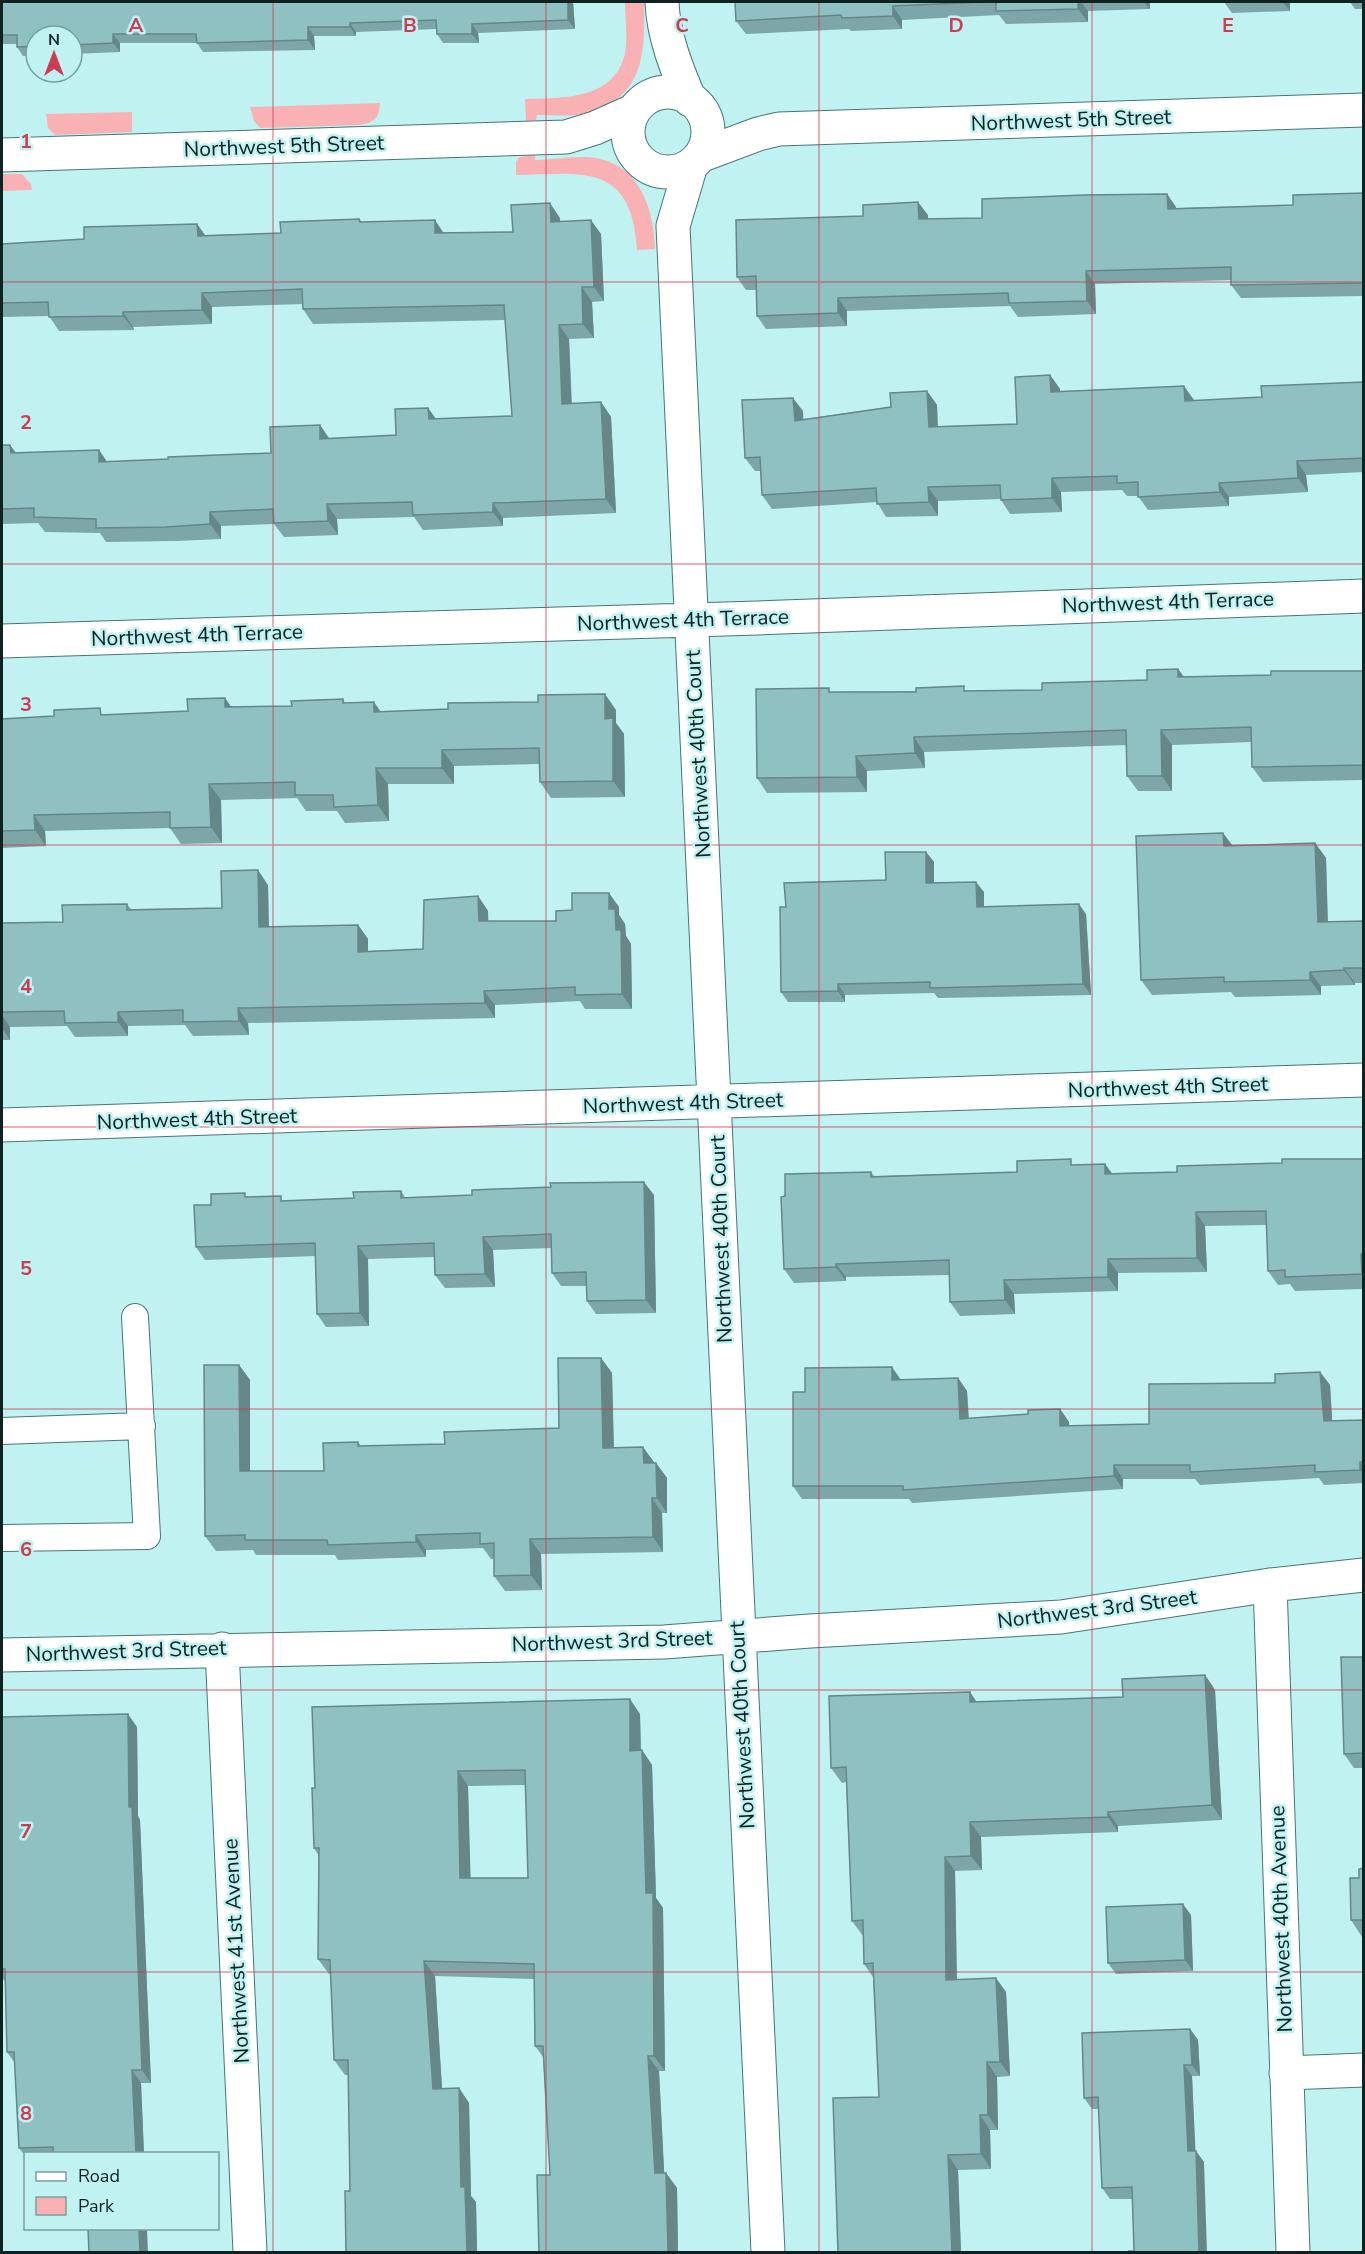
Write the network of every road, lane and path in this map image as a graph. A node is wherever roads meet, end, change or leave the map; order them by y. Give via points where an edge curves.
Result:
1 (662, 9) edge
2 (694, 104) junction
3 (637, 106) junction
4 (1364, 110) edge
5 (779, 129) junction
6 (567, 137) junction
7 (2, 155) edge
8 (644, 160) junction
9 (697, 160) junction
10 (673, 226) junction
11 (1364, 596) edge
12 (691, 619) junction
13 (2, 641) edge
14 (1364, 1080) edge
15 (715, 1102) junction
16 (2, 1125) edge
17 (135, 1317) dead end
18 (142, 1426) junction
19 (2, 1431) edge
20 (2, 1538) edge
21 (1364, 1575) edge
22 (1270, 1585) junction
23 (738, 1637) junction
24 (222, 1649) junction
25 (2, 1655) edge
26 (1364, 2070) edge
27 (1286, 2073) junction
28 (250, 2253) edge
29 (768, 2253) edge
30 (1293, 2253) edge

1 - 2 street
1 - 3 street via 652,66
2 - 3 street via 676,93 666,93 645,98
2 - 5 street, Northwest 5th Street
2 - 9 street via 707,124 708,135
3 - 6 street, Northwest 5th Street via 595,128
3 - 8 street via 628,128 632,145
4 - 5 street, Northwest 5th Street
5 - 9 street, Northwest 5th Street
6 - 7 street, Northwest 5th Street
6 - 8 street, Northwest 5th Street
8 - 9 street via 668,171
8 - 10 street, Northwest 40th Court
9 - 10 street, Northwest 40th Court
10 - 12 street, Northwest 40th Court
11 - 12 street, Northwest 4th Terrace
12 - 13 street, Northwest 4th Terrace
12 - 15 street, Northwest 40th Court
14 - 15 street, Northwest 4th Street
15 - 16 street, Northwest 4th Street
15 - 23 street, Northwest 40th Court
17 - 18 lane
18 - 19 lane
18 - 20 lane via 147,1536
21 - 22 street, Northwest 3rd Street
22 - 23 street, Northwest 3rd Street via 1061,1617
22 - 27 street, Northwest 40th Avenue
23 - 24 street, Northwest 3rd Street via 664,1642
23 - 29 street, Northwest 40th Court
24 - 25 street, Northwest 3rd Street
24 - 28 street, Northwest 41st Avenue
26 - 27 street
27 - 30 street, Northwest 40th Avenue

